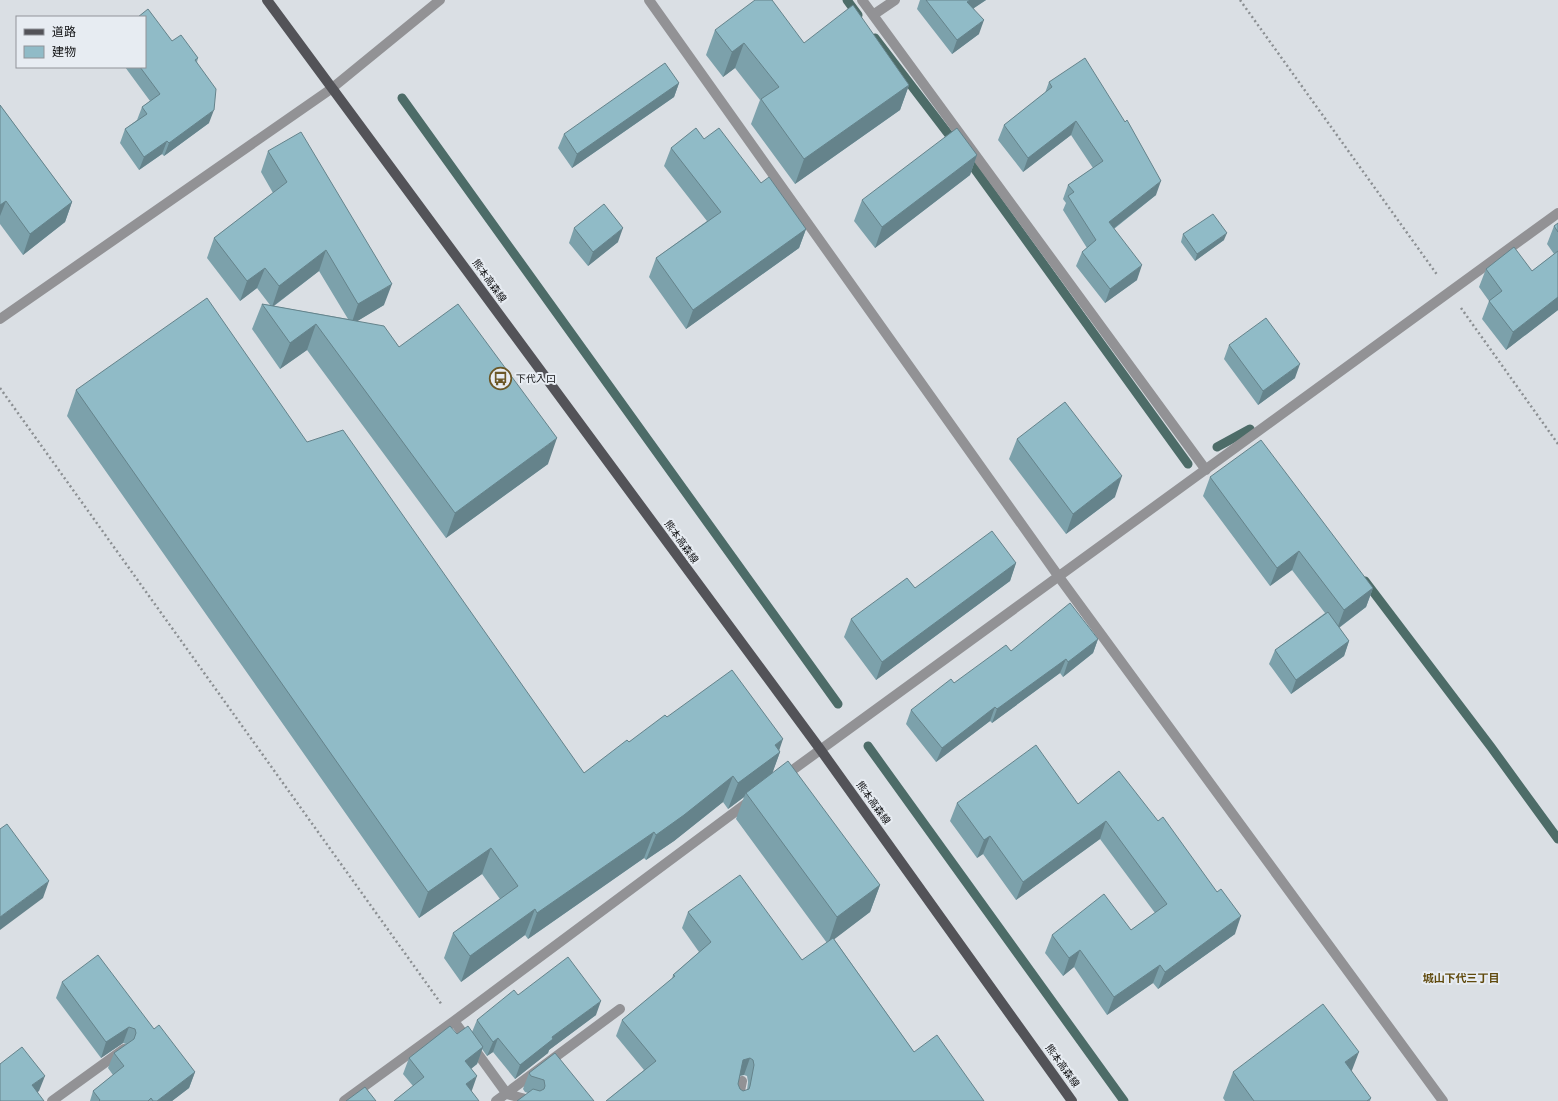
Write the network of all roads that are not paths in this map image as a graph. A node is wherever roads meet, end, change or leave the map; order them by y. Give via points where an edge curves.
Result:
1 (267, 0) edge
2 (440, 0) edge
3 (649, 0) edge
4 (862, 0) edge
5 (895, 0) edge
6 (873, 15) junction
7 (331, 88) junction
8 (1558, 213) edge
9 (0, 319) edge
10 (1206, 470) junction
11 (1059, 577) junction
12 (820, 749) junction
13 (775, 783) edge
14 (762, 792) edge
15 (620, 1009) dead end
16 (454, 1021) junction
17 (124, 1049) edge
18 (742, 1081) edge
19 (507, 1094) junction
20 (52, 1101) edge
21 (344, 1101) edge
22 (496, 1101) edge
23 (533, 1101) edge
24 (738, 1101) edge
25 (1072, 1101) edge
26 (1444, 1101) edge

1 - 7 main road, 熊本高森線
2 - 7 street
3 - 11 street
4 - 6 street
5 - 6 street
6 - 10 street
7 - 9 street
7 - 12 main road, 熊本高森線
8 - 10 street
10 - 11 street
11 - 12 street
11 - 26 street
12 - 13 street
12 - 25 main road, 熊本高森線
14 - 16 street
15 - 19 street
16 - 19 street
16 - 21 street
17 - 20 street
18 - 24 street
19 - 22 street
19 - 23 street

